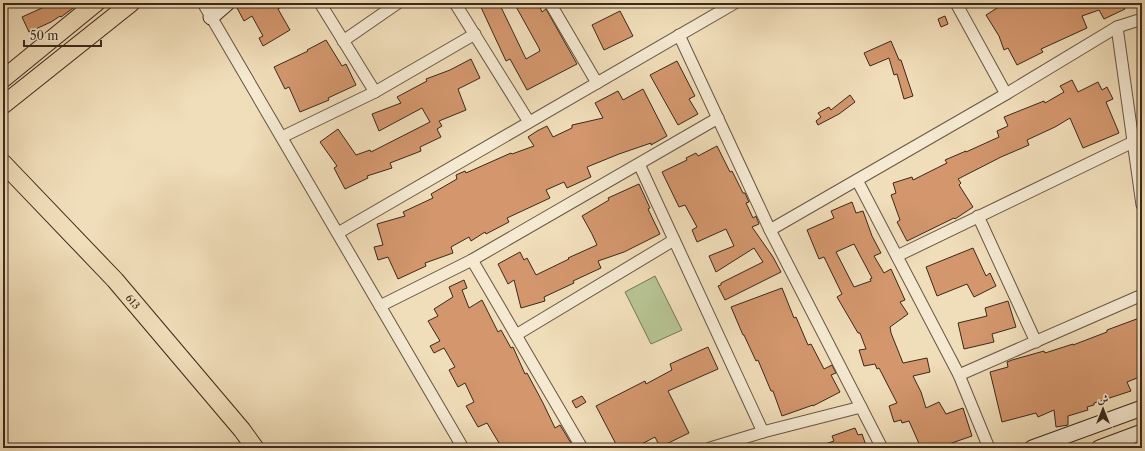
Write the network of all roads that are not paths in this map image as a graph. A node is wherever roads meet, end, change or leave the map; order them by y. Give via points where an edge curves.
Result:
1 (96, 3) edge
2 (131, 3) edge
3 (203, 3) edge
4 (227, 3) edge
5 (320, 3) edge
6 (398, 3) edge
7 (455, 3) edge
8 (550, 3) edge
9 (735, 3) edge
10 (958, 4) edge
11 (211, 17) junction
12 (1142, 19) edge
13 (1117, 27) junction
14 (475, 34) junction
15 (679, 35) junction
16 (343, 40) junction
17 (3, 79) edge
18 (597, 83) junction
19 (374, 92) junction
20 (1006, 94) junction
21 (3, 105) edge
22 (718, 118) junction
23 (529, 122) junction
24 (282, 137) junction
25 (1133, 142) junction
26 (3, 163) edge
27 (639, 164) junction
28 (857, 180) junction
29 (1142, 205) edge
30 (978, 216) junction
31 (770, 230) junction
32 (338, 233) junction
33 (674, 240) junction
34 (897, 256) junction
35 (472, 260) junction
36 (1142, 295) edge
37 (380, 306) junction
38 (516, 335) junction
39 (1036, 342) junction
40 (959, 376) junction
41 (861, 408) junction
42 (1142, 408) edge
43 (764, 432) junction
44 (1142, 432) edge
45 (255, 448) edge
46 (463, 448) edge
47 (582, 448) edge
48 (710, 448) edge
49 (882, 448) edge
50 (989, 448) edge
51 (1032, 448) edge
52 (1099, 448) edge

1 - 17 main road
2 - 21 main road
3 - 11 street
4 - 11 street
5 - 16 street
6 - 16 street
7 - 14 street
8 - 18 street
9 - 15 street
10 - 20 street
11 - 24 street
12 - 13 street
13 - 20 street
13 - 25 street
14 - 19 street
14 - 23 street
15 - 18 street
15 - 22 street
16 - 19 street
18 - 23 street
19 - 24 street
20 - 28 street
22 - 27 street
22 - 31 street
23 - 32 street
24 - 32 street
25 - 29 street
25 - 30 street
26 - 45 main road, 613 via 115,280
27 - 33 street
27 - 35 street
28 - 31 street
28 - 34 street
30 - 34 street
30 - 39 street
31 - 41 street
32 - 37 street
33 - 38 street
33 - 43 street
34 - 40 street
35 - 37 street
35 - 38 street
36 - 39 street
37 - 46 street
38 - 47 street
39 - 40 street
40 - 50 street
41 - 43 street
41 - 49 street
42 - 51 street
43 - 48 street
44 - 52 street

